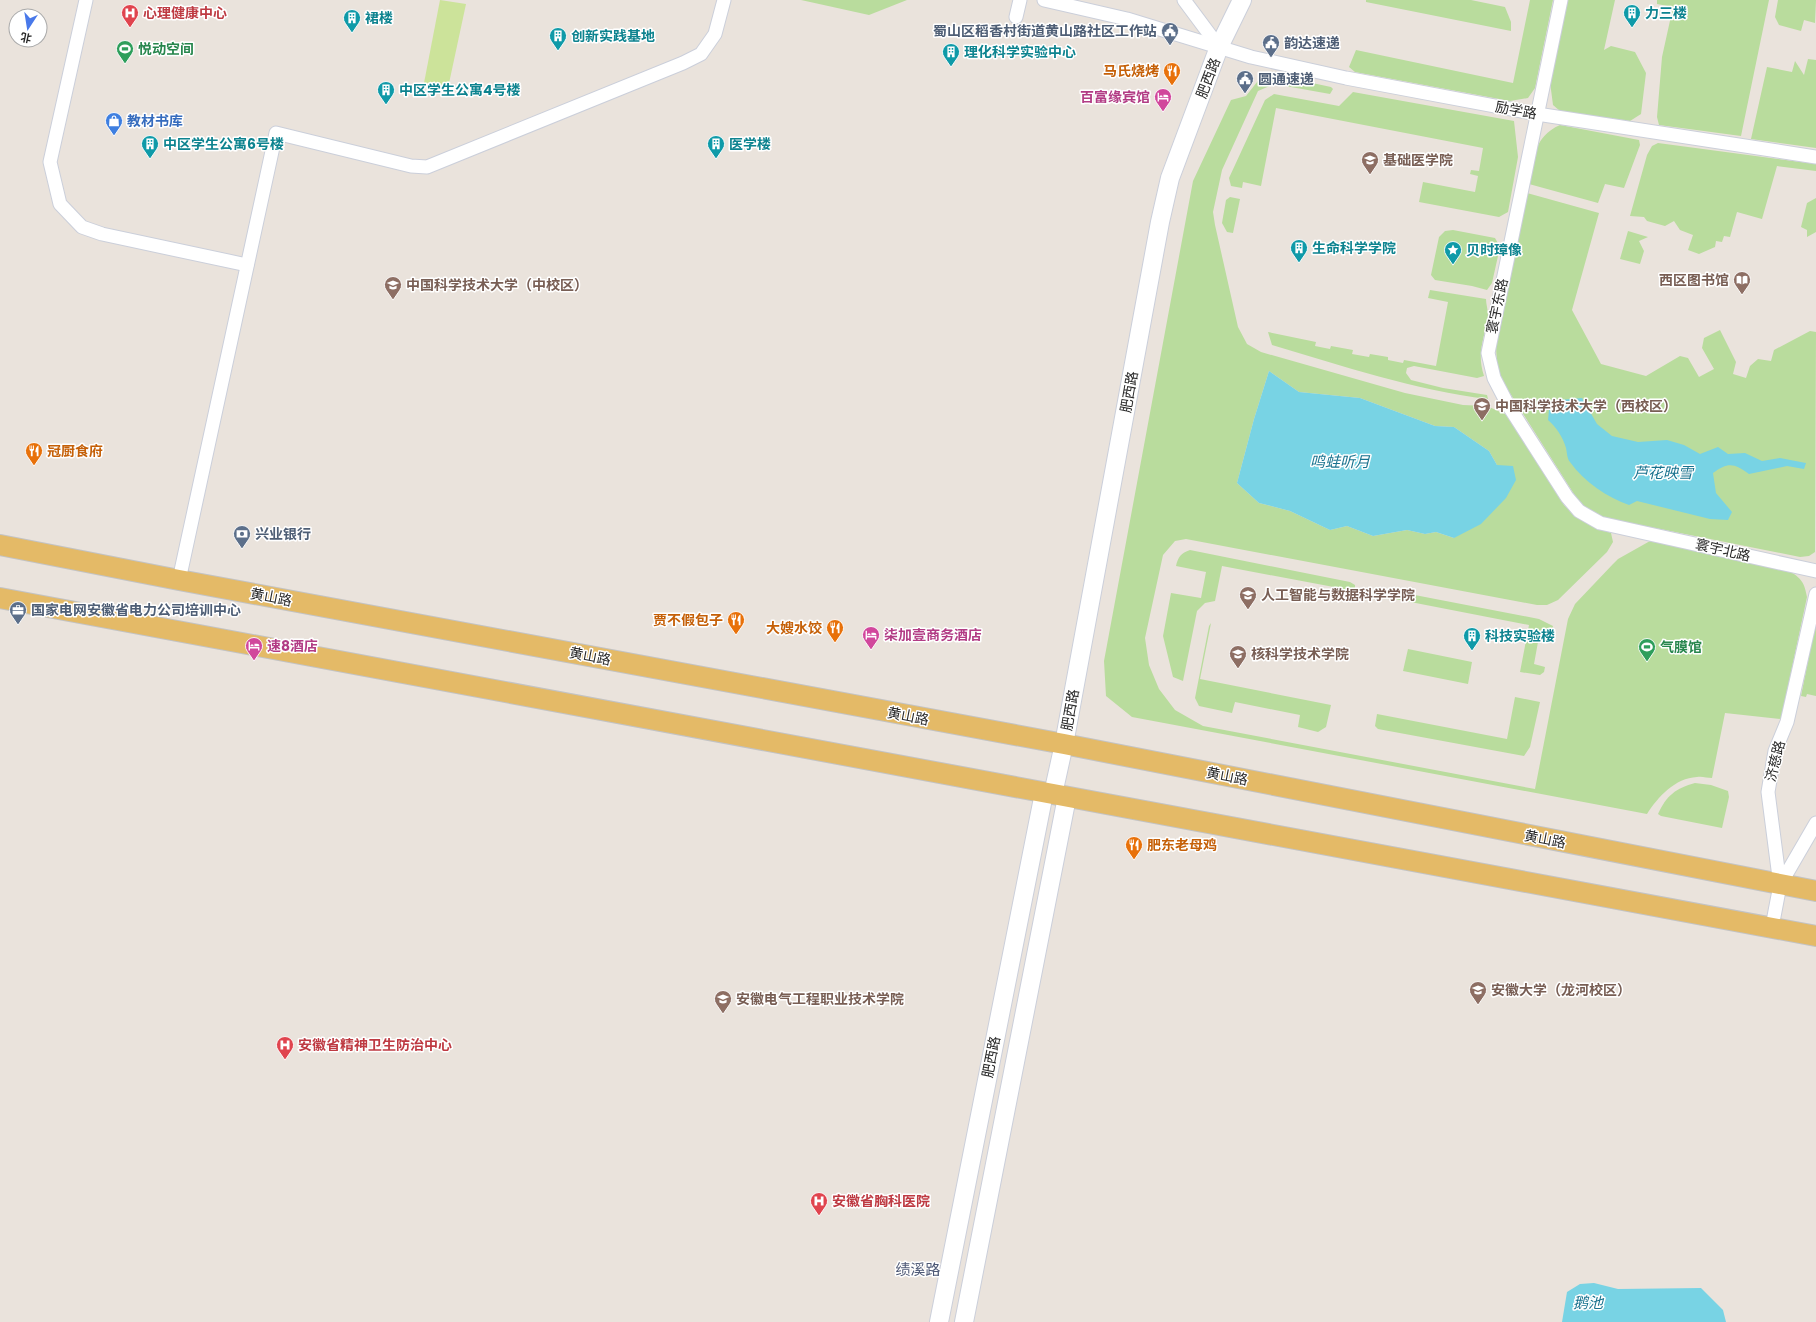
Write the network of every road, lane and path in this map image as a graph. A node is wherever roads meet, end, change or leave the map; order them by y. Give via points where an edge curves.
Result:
1 (86, 0) edge
2 (724, 0) edge
3 (1020, 0) edge
4 (1044, 0) edge
5 (1184, 0) edge
6 (1242, 0) edge
7 (1561, 0) edge
8 (1016, 17) dead end
9 (1219, 47) junction
10 (1537, 114) junction
11 (1816, 157) edge
12 (247, 265) junction
13 (1631, 530) joint
14 (0, 544) edge
15 (1816, 571) edge
16 (179, 580) junction
17 (1816, 594) edge
18 (0, 598) edge
19 (1064, 744) junction
20 (1054, 795) junction
21 (1816, 823) edge
22 (1780, 885) junction
23 (1816, 891) edge
24 (1772, 927) junction
25 (1816, 936) edge
26 (939, 1322) edge
27 (964, 1322) edge

1 - 12 street via 50,162 60,204 82,227 102,234
2 - 12 street via 715,34 701,54 427,166 411,166 276,133
3 - 8 street
4 - 9 street, 励学路 via 1127,19
5 - 9 street
6 - 9 main road, 肥西路
7 - 10 street, 寰宇东路
9 - 10 street, 励学路 via 1251,57 1346,78
9 - 19 main road, 肥西路 via 1166,192
10 - 11 street, 励学路
10 - 13 street, 寰宇东路 via 1488,353 1494,378 1508,405 1567,498 1579,511 1600,523
12 - 16 street
13 - 15 street, 寰宇北路
14 - 16 main road, 黄山路
16 - 19 main road, 黄山路
17 - 22 street, 济慈路 via 1787,722 1776,751 1769,781 1768,792
18 - 20 main road
19 - 20 main road, 肥西路
19 - 22 main road, 黄山路
20 - 24 main road
20 - 26 main road, 肥西路
20 - 27 main road, 肥西路
21 - 22 street
22 - 23 main road, 黄山路
22 - 24 street
24 - 25 main road

